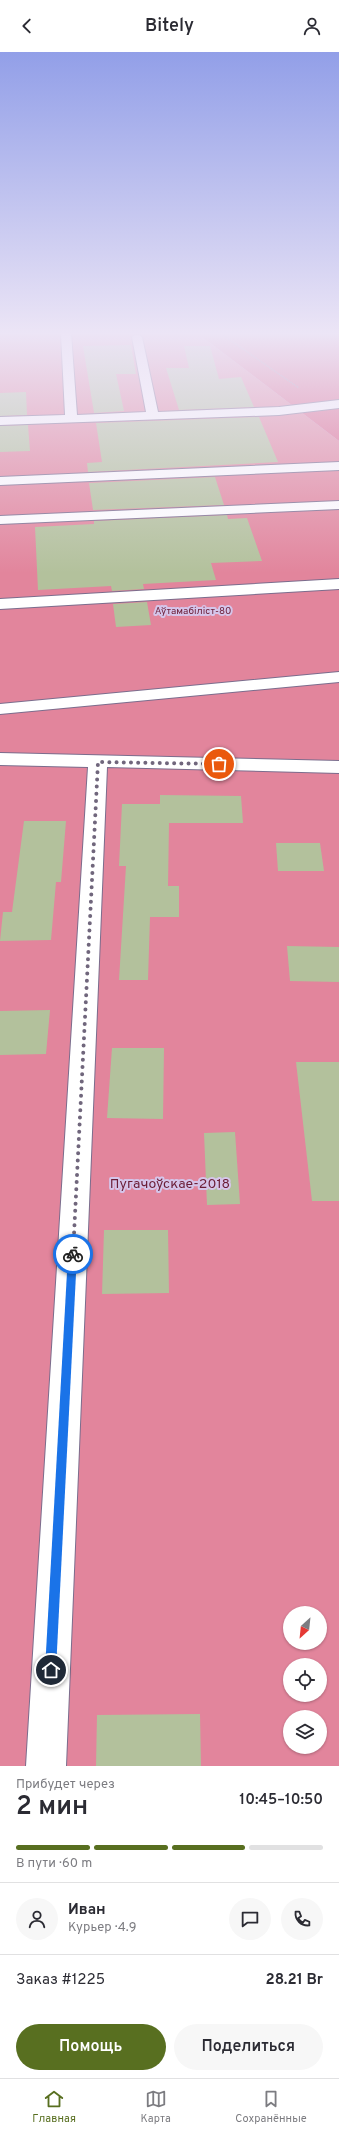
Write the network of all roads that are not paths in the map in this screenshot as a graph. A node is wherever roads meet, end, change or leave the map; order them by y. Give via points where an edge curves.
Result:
1 (71, 413) edge
2 (152, 413) edge
3 (233, 413) edge
4 (153, 416) junction
5 (71, 418) junction
6 (0, 421) edge
7 (339, 466) edge
8 (0, 481) edge
9 (339, 505) edge
10 (0, 520) edge
11 (339, 584) edge
12 (0, 604) edge
13 (339, 677) edge
14 (0, 709) edge
15 (0, 759) edge
16 (98, 762) junction
17 (339, 767) edge
18 (46, 1766) edge

1 - 5 lane
2 - 4 lane
3 - 4 lane
4 - 5 lane
5 - 6 lane
7 - 8 lane
9 - 10 lane
11 - 12 lane
13 - 14 lane
15 - 16 lane
16 - 17 lane
16 - 18 lane

